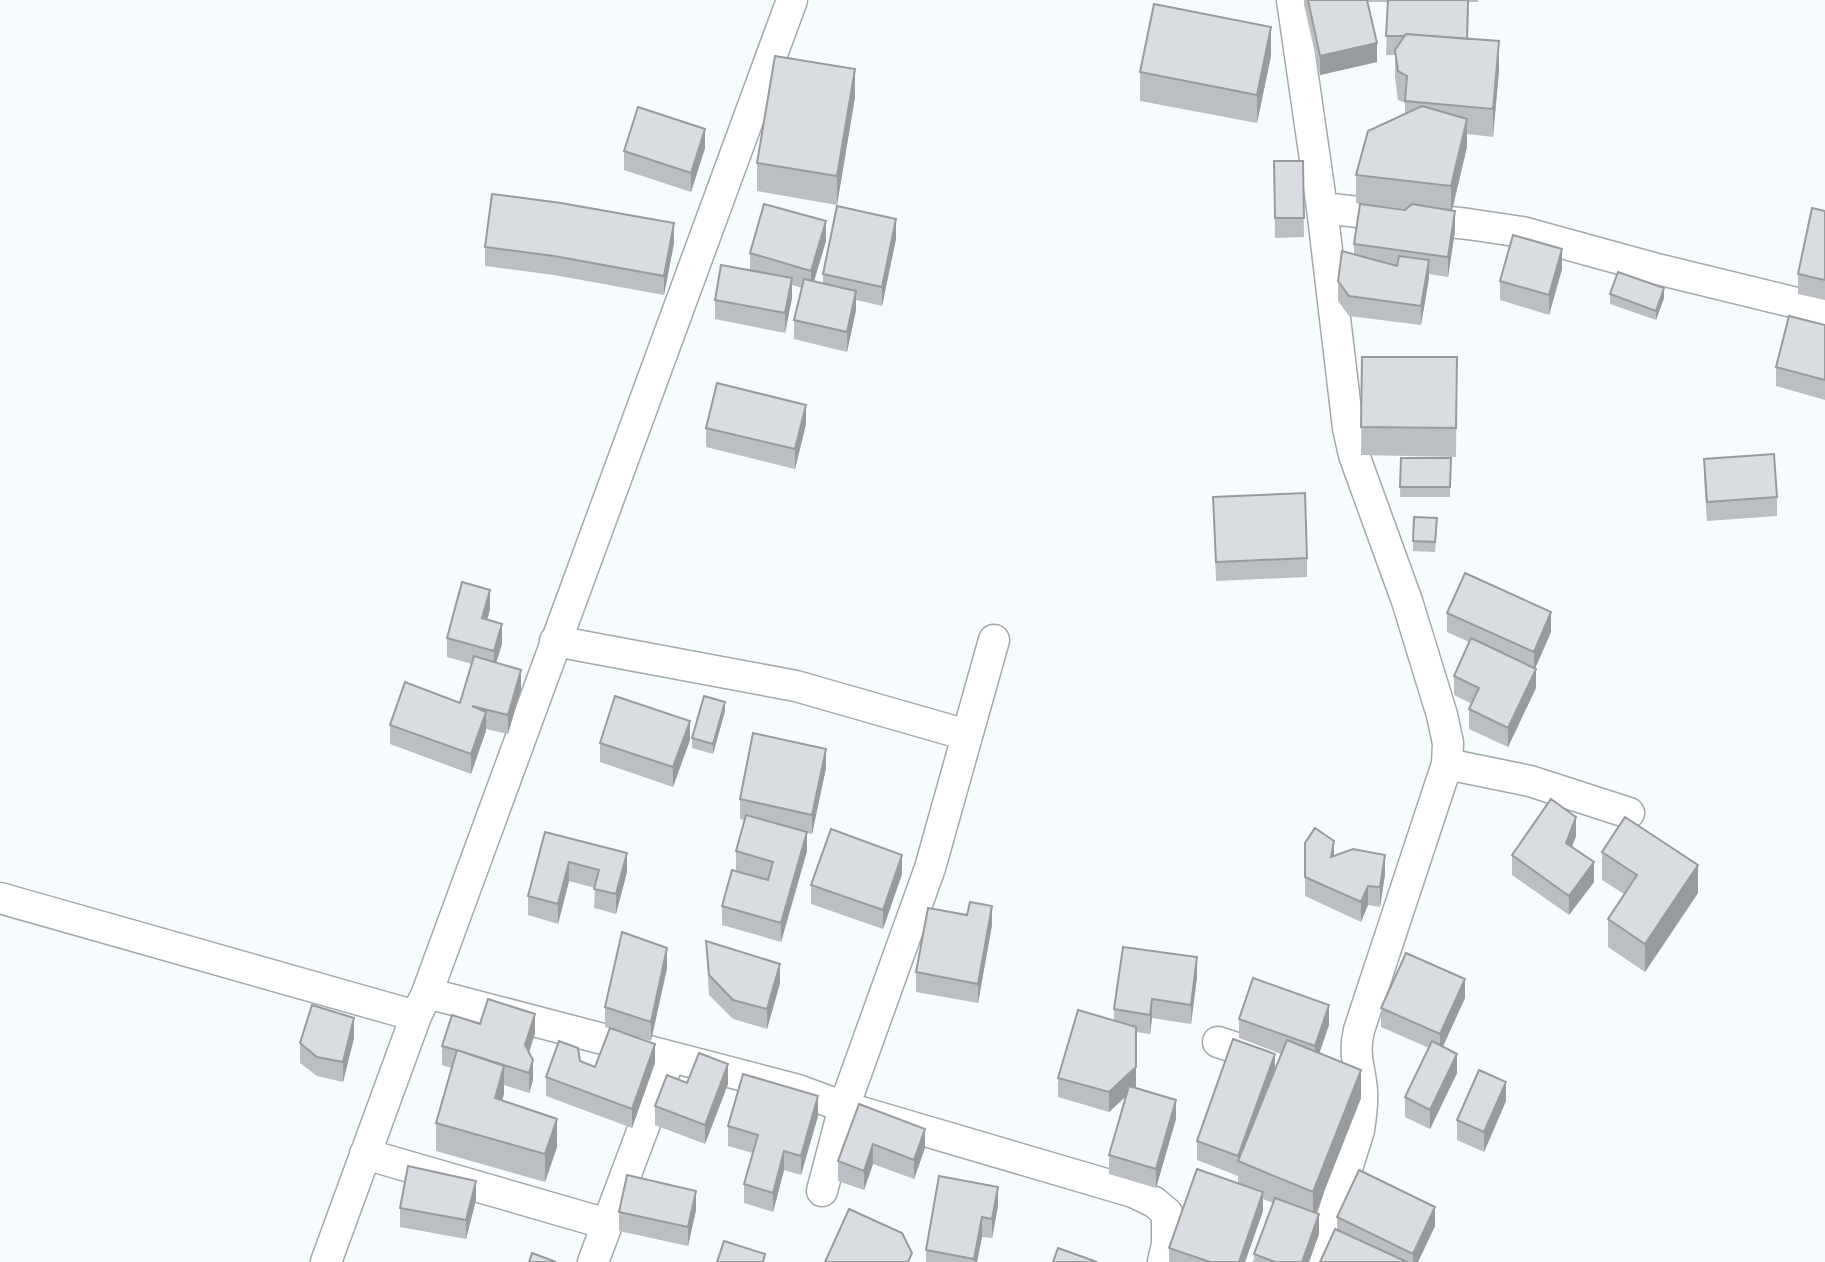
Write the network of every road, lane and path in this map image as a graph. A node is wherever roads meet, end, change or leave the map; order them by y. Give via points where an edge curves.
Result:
1 (792, 0) edge
2 (1292, 0) edge
3 (1322, 208) junction
4 (1825, 310) edge
5 (994, 640) dead end
6 (555, 641) junction
7 (967, 735) junction
8 (1447, 764) junction
9 (1629, 813) dead end
10 (0, 898) edge
11 (422, 1004) junction
12 (1218, 1042) dead end
13 (670, 1057) junction
14 (1362, 1090) junction
15 (844, 1107) junction
16 (365, 1154) junction
17 (822, 1191) dead end
18 (607, 1224) junction
19 (326, 1262) edge
20 (593, 1262) edge
21 (1163, 1262) edge
22 (1318, 1262) edge

1 - 6 street
2 - 3 street
3 - 4 street via 1522,232
3 - 8 street via 1354,455 1442,715
5 - 7 street
6 - 7 street via 796,686
6 - 11 street
7 - 15 street via 930,868
8 - 9 street via 1530,781
8 - 14 street via 1359,1030 1355,1055
10 - 11 street
11 - 13 street
11 - 16 street
12 - 14 street
13 - 15 street via 798,1090
13 - 18 street
14 - 22 street via 1359,1129
15 - 17 street
15 - 21 street via 1144,1197 1167,1213
16 - 18 street
16 - 19 street
18 - 20 street

